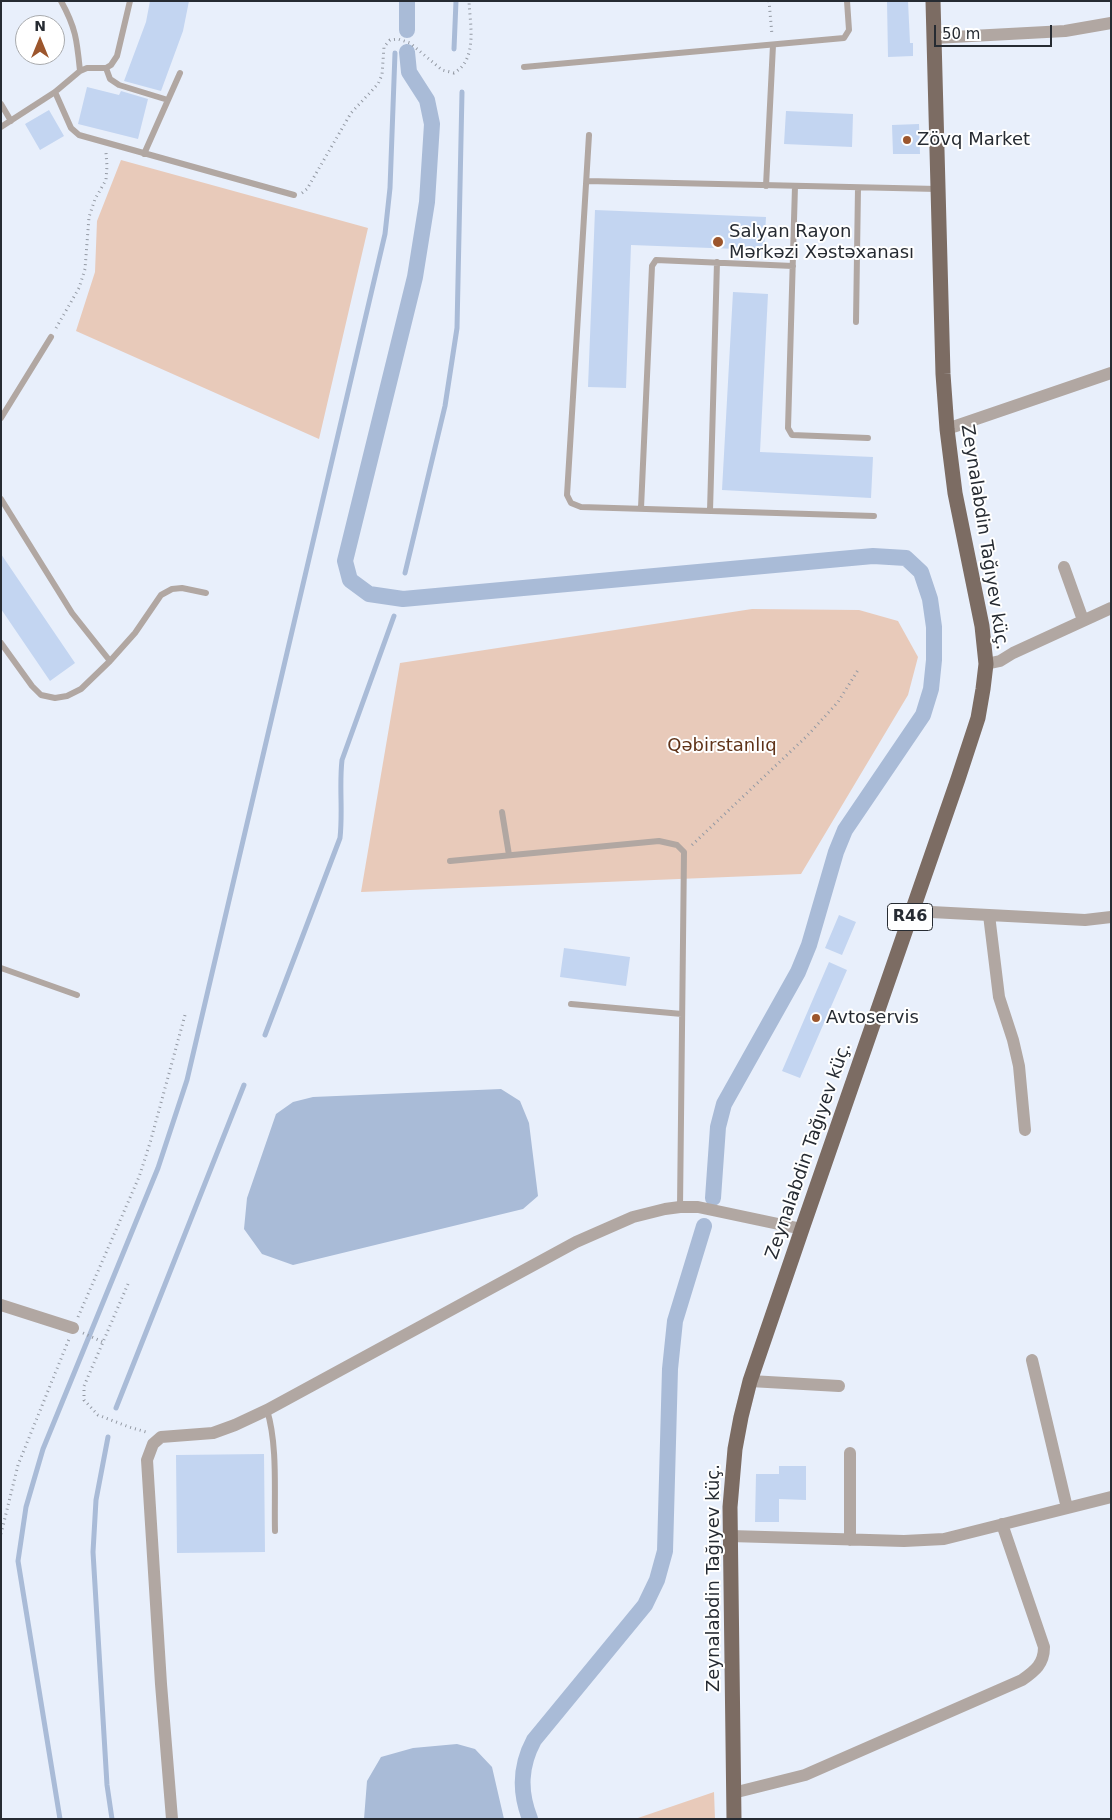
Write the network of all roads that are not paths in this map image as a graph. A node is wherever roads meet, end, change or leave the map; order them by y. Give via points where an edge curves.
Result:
1 (61, 1) edge
2 (130, 1) edge
3 (847, 1) edge
4 (933, 1) edge
5 (1111, 23) edge
6 (934, 38) junction
7 (773, 45) junction
8 (524, 67) dead end
9 (106, 68) junction
10 (80, 71) junction
11 (180, 73) dead end
12 (55, 92) junction
13 (168, 100) junction
14 (1, 104) edge
15 (11, 121) junction
16 (1, 128) edge
17 (589, 135) dead end
18 (144, 154) junction
19 (587, 181) junction
20 (766, 186) junction
21 (795, 186) junction
22 (858, 188) junction
23 (938, 189) junction
24 (294, 195) road end
25 (717, 262) junction
26 (793, 266) junction
27 (856, 322) dead end
28 (51, 337) road end
29 (1111, 373) edge
30 (1, 418) edge
31 (947, 429) junction
32 (868, 438) dead end
33 (1, 499) edge
34 (641, 508) junction
35 (710, 511) junction
36 (874, 516) dead end
37 (1064, 567) dead end
38 (206, 593) dead end
39 (1111, 608) edge
40 (1083, 620) junction
41 (1, 643) edge
42 (110, 660) junction
43 (986, 664) junction
44 (502, 812) dead end
45 (509, 855) junction
46 (450, 861) dead end
47 (912, 911) junction
48 (988, 915) junction
49 (1111, 917) edge
50 (1, 968) edge
51 (77, 995) dead end
52 (571, 1004) dead end
53 (682, 1014) junction
54 (1025, 1130) dead end
55 (680, 1207) junction
56 (802, 1229) junction
57 (1, 1305) edge
58 (73, 1328) road end
59 (1032, 1360) dead end
60 (750, 1381) junction
61 (840, 1386) dead end
62 (267, 1410) junction
63 (850, 1453) dead end
64 (1111, 1497) edge
65 (1067, 1508) junction
66 (1002, 1524) junction
67 (275, 1531) dead end
68 (730, 1536) junction
69 (850, 1540) junction
70 (733, 1793) junction
71 (172, 1819) edge
72 (734, 1819) edge

1 - 10 lane via 77,38
2 - 9 lane via 117,56
3 - 7 lane via 849,30 844,38
4 - 6 main road, Zeynalabdin Tağıyev küç. / R46
5 - 6 street via 1064,31
6 - 23 main road, Zeynalabdin Tağıyev küç. / R46
7 - 8 lane
7 - 20 lane
9 - 10 lane
9 - 13 lane via 110,78 119,85
10 - 12 lane
11 - 13 lane
12 - 15 lane
12 - 18 lane via 71,128 79,135
13 - 18 lane
14 - 15 lane
15 - 16 lane
17 - 19 lane
18 - 24 lane
19 - 20 lane
19 - 34 lane via 567,495 571,503 581,507
20 - 21 lane
21 - 22 lane
21 - 26 lane
22 - 23 lane
22 - 27 lane
23 - 31 main road, Zeynalabdin Tağıyev küç. / R46
25 - 26 lane
25 - 34 lane via 656,260 652,266
25 - 35 lane
26 - 32 lane via 788,428 792,435
28 - 30 lane
29 - 31 street
31 - 43 main road, Zeynalabdin Tağıyev küç. / R46 via 955,493 982,626
33 - 42 lane via 72,613
34 - 35 lane
35 - 36 lane
37 - 40 street
38 - 42 lane via 182,588 161,595
39 - 40 street
40 - 43 street via 1000,661
41 - 42 lane via 32,686 41,695 55,698 81,689
43 - 47 main road, Zeynalabdin Tağıyev küç. / R46 via 978,718
44 - 45 lane
45 - 46 lane
45 - 53 lane via 659,841 677,845 684,852
47 - 48 street
47 - 56 main road, Zeynalabdin Tağıyev küç. / R46
48 - 49 street via 1085,920
48 - 54 street via 999,997 1019,1066
50 - 51 lane
52 - 53 lane
53 - 55 lane
55 - 56 street via 698,1207
55 - 62 street via 633,1217 576,1242
56 - 60 main road, Zeynalabdin Tağıyev küç. / R46
57 - 58 street
59 - 65 street
60 - 61 street
60 - 68 main road, Zeynalabdin Tağıyev küç. / R46 via 735,1448
62 - 67 lane via 273,1443
62 - 71 street via 213,1433 161,1437 153,1444 147,1460
63 - 69 street
64 - 65 street
65 - 66 street
66 - 69 street via 944,1539
66 - 70 street via 1044,1647 1044,1658 1036,1670 1022,1680 806,1775
68 - 69 street
68 - 70 main road, Zeynalabdin Tağıyev küç. / R46
70 - 72 main road, Zeynalabdin Tağıyev küç. / R46

